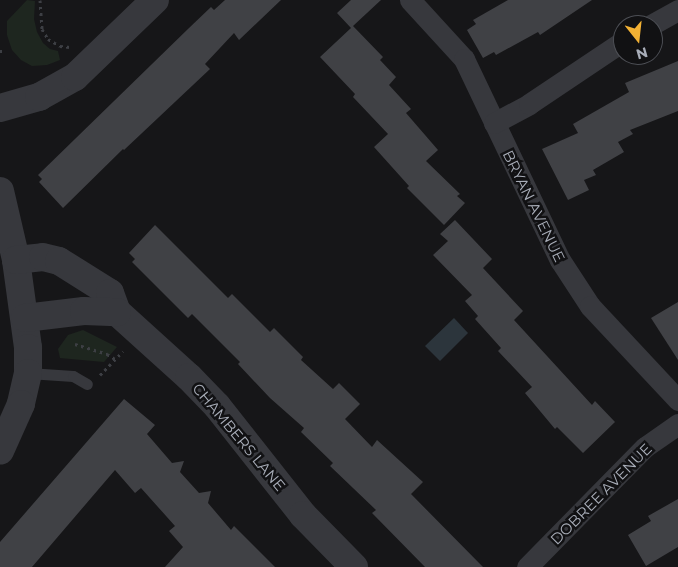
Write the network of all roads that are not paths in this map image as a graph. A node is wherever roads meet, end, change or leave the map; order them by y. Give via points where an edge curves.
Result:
1 (155, 0) edge
2 (410, 0) edge
3 (678, 10) edge
4 (663, 18) edge
5 (613, 48) edge
6 (0, 108) edge
7 (494, 123) junction
8 (0, 191) edge
9 (16, 260) junction
10 (90, 280) junction
11 (84, 311) junction
12 (117, 312) junction
13 (25, 318) junction
14 (28, 373) junction
15 (87, 384) dead end
16 (678, 400) edge
17 (678, 424) edge
18 (3, 439) edge
19 (354, 567) edge
20 (527, 567) edge

1 - 6 street via 75,77 39,97
2 - 7 street, BRYAN AVENUE via 464,59
3 - 4 street
5 - 7 street via 529,104
7 - 16 street, BRYAN AVENUE via 560,260 590,306
8 - 9 street
9 - 10 street, CHAMBERS LANE via 43,257 59,261
9 - 13 street
10 - 11 street
10 - 12 street, CHAMBERS LANE via 110,293
11 - 12 street
11 - 13 street
12 - 19 street, CHAMBERS LANE via 217,406 303,515
13 - 14 street
14 - 15 lane via 74,376
14 - 18 street via 21,404
17 - 20 street, DOBREE AVENUE via 645,447

